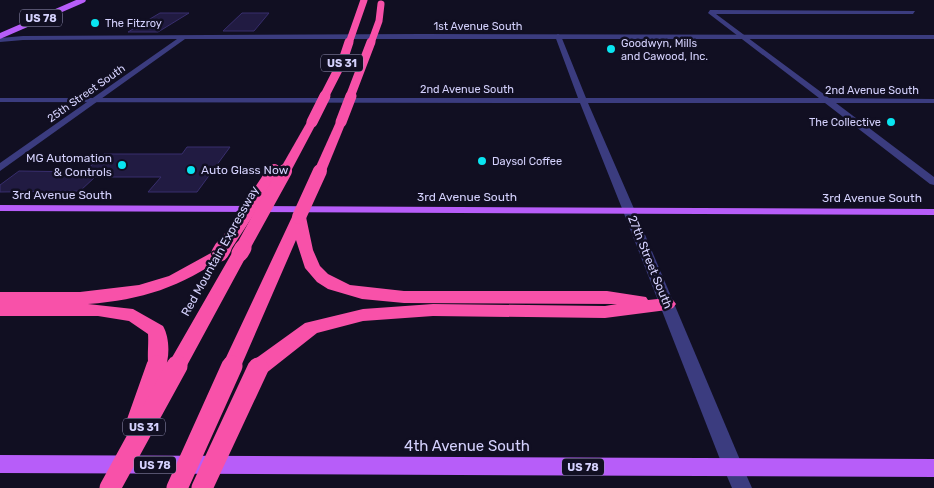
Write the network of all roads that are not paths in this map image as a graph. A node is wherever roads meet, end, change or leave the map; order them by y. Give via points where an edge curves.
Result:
1 (83, 0) edge
2 (364, 0) edge
3 (382, 1) edge
4 (913, 12) dead end
5 (0, 35) edge
6 (558, 36) junction
7 (742, 36) junction
8 (184, 37) junction
9 (934, 37) edge
10 (23, 38) junction
11 (0, 40) edge
12 (0, 100) edge
13 (95, 100) junction
14 (583, 101) junction
15 (826, 101) junction
16 (934, 101) edge
17 (0, 168) edge
18 (279, 171) junction
19 (934, 182) edge
20 (0, 208) edge
21 (629, 211) junction
22 (934, 212) edge
23 (299, 217) junction
24 (0, 298) edge
25 (667, 304) junction
26 (0, 310) edge
27 (167, 366) junction
28 (0, 464) edge
29 (733, 467) junction
30 (934, 468) edge
31 (110, 488) edge
32 (177, 488) edge
33 (202, 488) edge
34 (742, 488) edge

1 - 5 main road, US 78, bridge
2 - 18 highway, Red Mountain Expressway / US 31, bridge via 340,67 310,126
3 - 23 highway, US 31, bridge via 378,21 341,122
4 - 7 street via 710,12
5 - 10 street, 1st Avenue South
6 - 7 street, 1st Avenue South
6 - 8 street, 1st Avenue South
6 - 14 street, 27th Street South
7 - 9 street, 1st Avenue South
7 - 15 street
8 - 10 street, 1st Avenue South
8 - 13 street, 25th Street South
10 - 11 street, 1st Avenue South
12 - 13 street, 2nd Avenue South
13 - 14 street, 2nd Avenue South
13 - 17 street, 25th Street South
14 - 15 street, 2nd Avenue South
14 - 21 street, 27th Street South
15 - 16 street, 2nd Avenue South
15 - 19 street
18 - 24 highway, bridge via 220,253 195,270 161,285 125,294 84,299
18 - 27 highway, Red Mountain Expressway / US 31, bridge via 240,253
20 - 21 main road, 3rd Avenue South
21 - 22 main road, 3rd Avenue South
21 - 25 street, 27th Street South
23 - 25 highway via 307,256 315,272 330,284 348,291 377,296 606,297
23 - 32 highway, US 31, bridge
25 - 29 street, 27th Street South
25 - 33 highway, bridge via 605,312 433,310 363,315 311,328 258,368
26 - 27 highway via 98,310 133,314 157,331 159,349
27 - 31 highway, Red Mountain Expressway / US 31, bridge
28 - 29 main road, 4th Avenue South / US 78
29 - 30 main road, 4th Avenue South / US 78
29 - 34 street, 27th Street South

